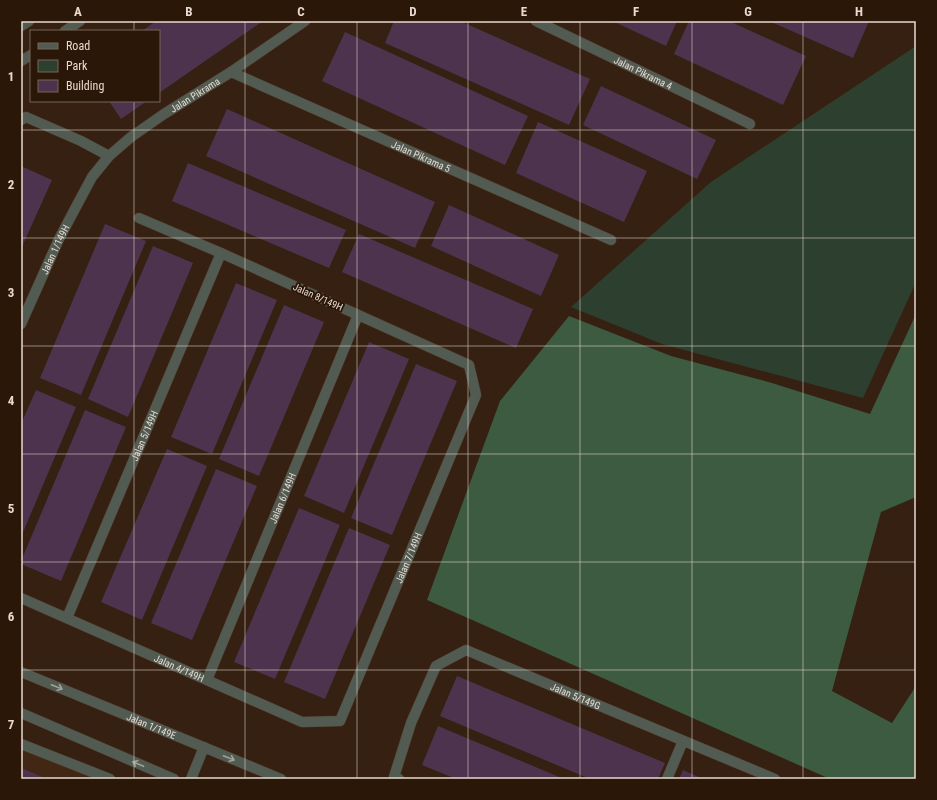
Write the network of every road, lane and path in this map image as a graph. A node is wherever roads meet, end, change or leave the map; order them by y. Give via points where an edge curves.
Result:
1 (29, 21) edge
2 (80, 21) edge
3 (305, 21) edge
4 (536, 21) edge
5 (21, 26) edge
6 (66, 30) edge
7 (30, 56) edge
8 (21, 62) edge
9 (231, 72) junction
10 (21, 120) edge
11 (750, 124) dead end
12 (109, 156) junction
13 (92, 177) joint
14 (139, 218) dead end
15 (611, 240) dead end
16 (221, 253) junction
17 (358, 315) junction
18 (21, 324) edge
19 (476, 395) joint
20 (21, 598) edge
21 (67, 618) junction
22 (21, 672) edge
23 (207, 680) junction
24 (21, 713) edge
25 (340, 722) joint
26 (683, 741) junction
27 (21, 744) edge
28 (204, 747) junction
29 (110, 779) edge
30 (174, 779) edge
31 (191, 779) edge
32 (282, 779) edge
33 (399, 779) edge
34 (667, 779) edge
35 (775, 779) edge

1 - 5 street
2 - 6 street
3 - 9 street, Jalan Pikrama
4 - 11 street, Jalan Pikrama 4
7 - 8 street
9 - 12 street, Jalan Pikrama via 164,114
9 - 15 street, Jalan Pikrama 5
10 - 12 street via 26,118
12 - 13 street, Jalan Pikrama
13 - 18 street, Jalan 1/149H
14 - 16 street, Jalan 8/149H
16 - 17 street, Jalan 8/149H
16 - 21 street, Jalan 5/149H
17 - 19 street, Jalan 8/149H via 469,365
17 - 23 street, Jalan 6/149H
19 - 25 street, Jalan 7/149H
20 - 21 street, Jalan 4/149H
21 - 23 street, Jalan 4/149H
22 -> 28 street, Jalan 1/149E
23 - 25 street, Jalan 4/149H via 302,722
30 -> 24 street
26 - 33 street, Jalan 5/149G via 466,650 436,666 411,723 394,776
26 - 34 street
26 - 35 street, Jalan 5/149G
27 - 29 street
28 - 31 street
28 -> 32 street, Jalan 1/149E

